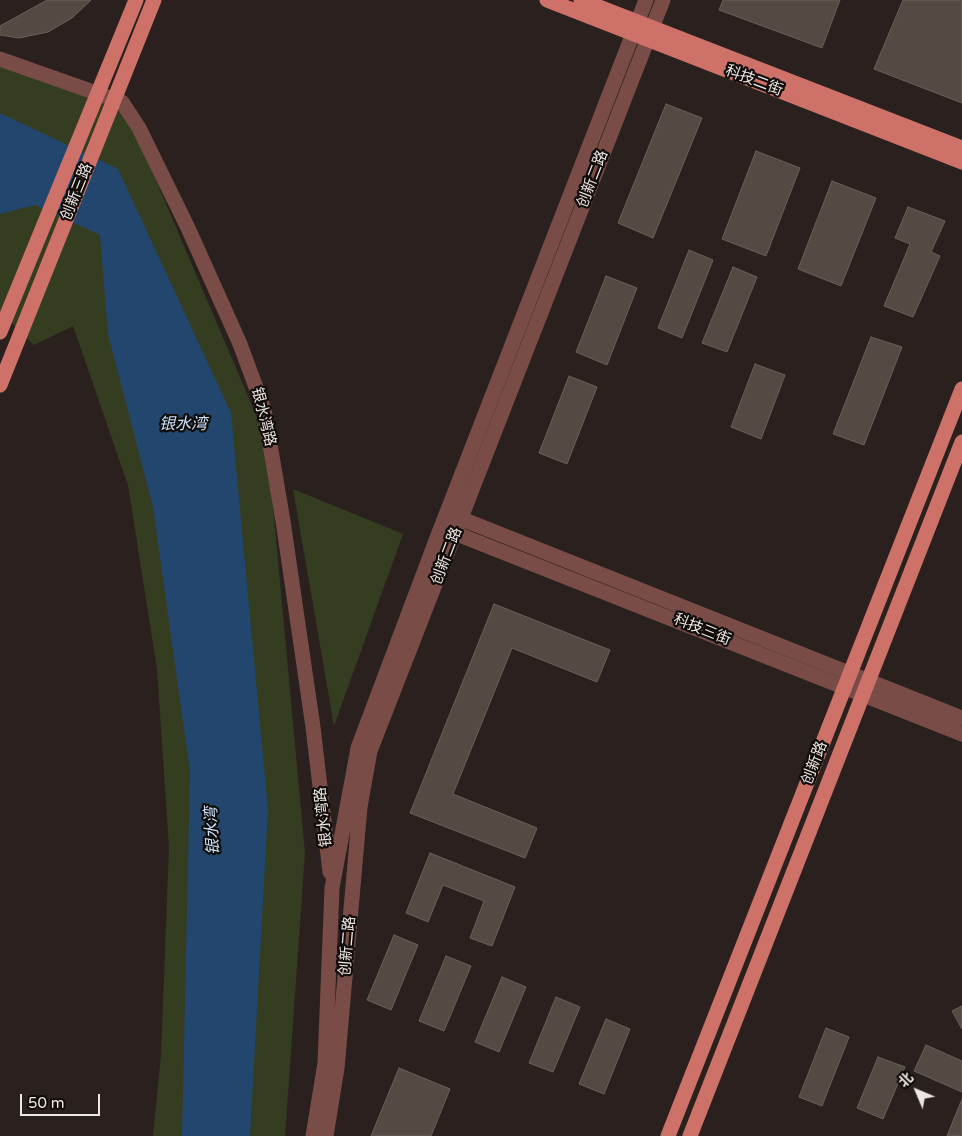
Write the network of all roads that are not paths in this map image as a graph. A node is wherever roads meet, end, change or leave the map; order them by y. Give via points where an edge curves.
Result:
1 (136, 0) edge
2 (154, 0) edge
3 (547, 0) edge
4 (581, 0) edge
5 (646, 0) edge
6 (663, 0) edge
7 (635, 28) junction
8 (650, 34) junction
9 (0, 59) edge
10 (98, 93) junction
11 (115, 99) junction
12 (962, 148) edge
13 (962, 162) edge
14 (0, 333) edge
15 (17, 341) junction
16 (5, 359) edge
17 (0, 385) edge
18 (962, 389) edge
19 (962, 442) edge
20 (447, 513) junction
21 (462, 518) junction
22 (441, 528) junction
23 (456, 533) junction
24 (847, 680) junction
25 (867, 688) junction
26 (962, 718) edge
27 (962, 734) edge
28 (332, 888) junction
29 (313, 1136) edge
30 (326, 1136) edge
31 (668, 1136) edge
32 (690, 1136) edge

1 - 10 main road, 创新三路
2 - 11 main road, 创新三路
3 - 7 main road, 科技二街
4 - 7 main road, 科技二街
5 - 7 street, 创新二路
6 - 8 street, 创新二路
7 - 8 main road, 科技二街
7 - 20 street, 创新二路
8 - 12 main road, 科技二街
8 - 13 main road, 科技二街
8 - 21 street, 创新二路
9 - 10 street, 银水湾路
10 - 11 street, 银水湾路
10 - 14 main road, 创新三路
11 - 15 main road, 创新三路
11 - 28 street, 银水湾路 via 122,102 139,128 184,219 240,344 264,409 284,521 312,717
14 - 15 street
15 - 16 main road, 创新三路
16 - 17 main road, 创新三路
18 - 24 main road, 创新路
19 - 25 main road, 创新路
20 - 21 street, 科技三街
20 - 22 street, 创新二路
21 - 23 street, 创新二路
21 - 24 street, 科技三街
22 - 23 street, 科技三街
22 - 28 street, 创新二路 via 358,748
23 - 24 street, 科技三街
23 - 30 street, 创新二路 via 370,751 360,807 337,1068
24 - 25 street, 科技三街
24 - 31 main road, 创新路
25 - 26 street, 科技三街
25 - 27 street, 科技三街
25 - 32 main road, 创新路
28 - 29 street, 创新二路 via 325,1063

